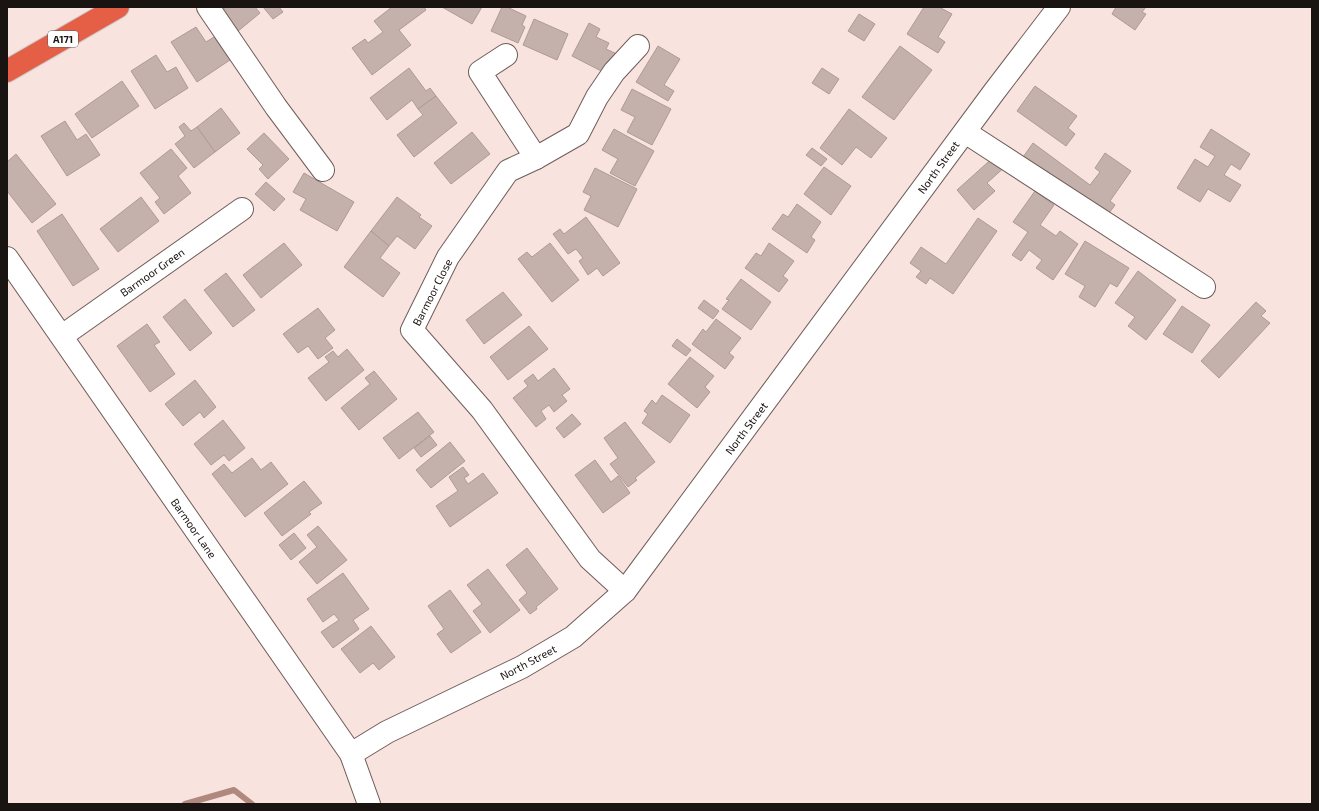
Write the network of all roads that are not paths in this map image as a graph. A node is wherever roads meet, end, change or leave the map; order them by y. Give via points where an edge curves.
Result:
1 (118, 7) edge
2 (208, 7) edge
3 (1059, 7) edge
4 (638, 46) dead end
5 (506, 55) dead end
6 (7, 71) edge
7 (964, 132) junction
8 (536, 158) junction
9 (322, 170) dead end
10 (242, 209) dead end
11 (7, 258) edge
12 (1204, 287) dead end
13 (62, 336) junction
14 (625, 591) junction
15 (351, 754) junction
16 (369, 804) edge

1 - 6 highway, A171
2 - 9 street
3 - 7 street, North Street
4 - 8 street via 614,72 597,97 578,134
5 - 8 street via 480,72
7 - 12 street
7 - 14 street, North Street
8 - 14 street, Barmoor Close via 508,171 448,258 412,330 482,410 590,559
10 - 13 street, Barmoor Green
11 - 13 street, Barmoor Lane
13 - 15 street, Barmoor Lane
14 - 15 street, North Street via 573,638 522,667 387,732
15 - 16 street, Barmoor Lane

